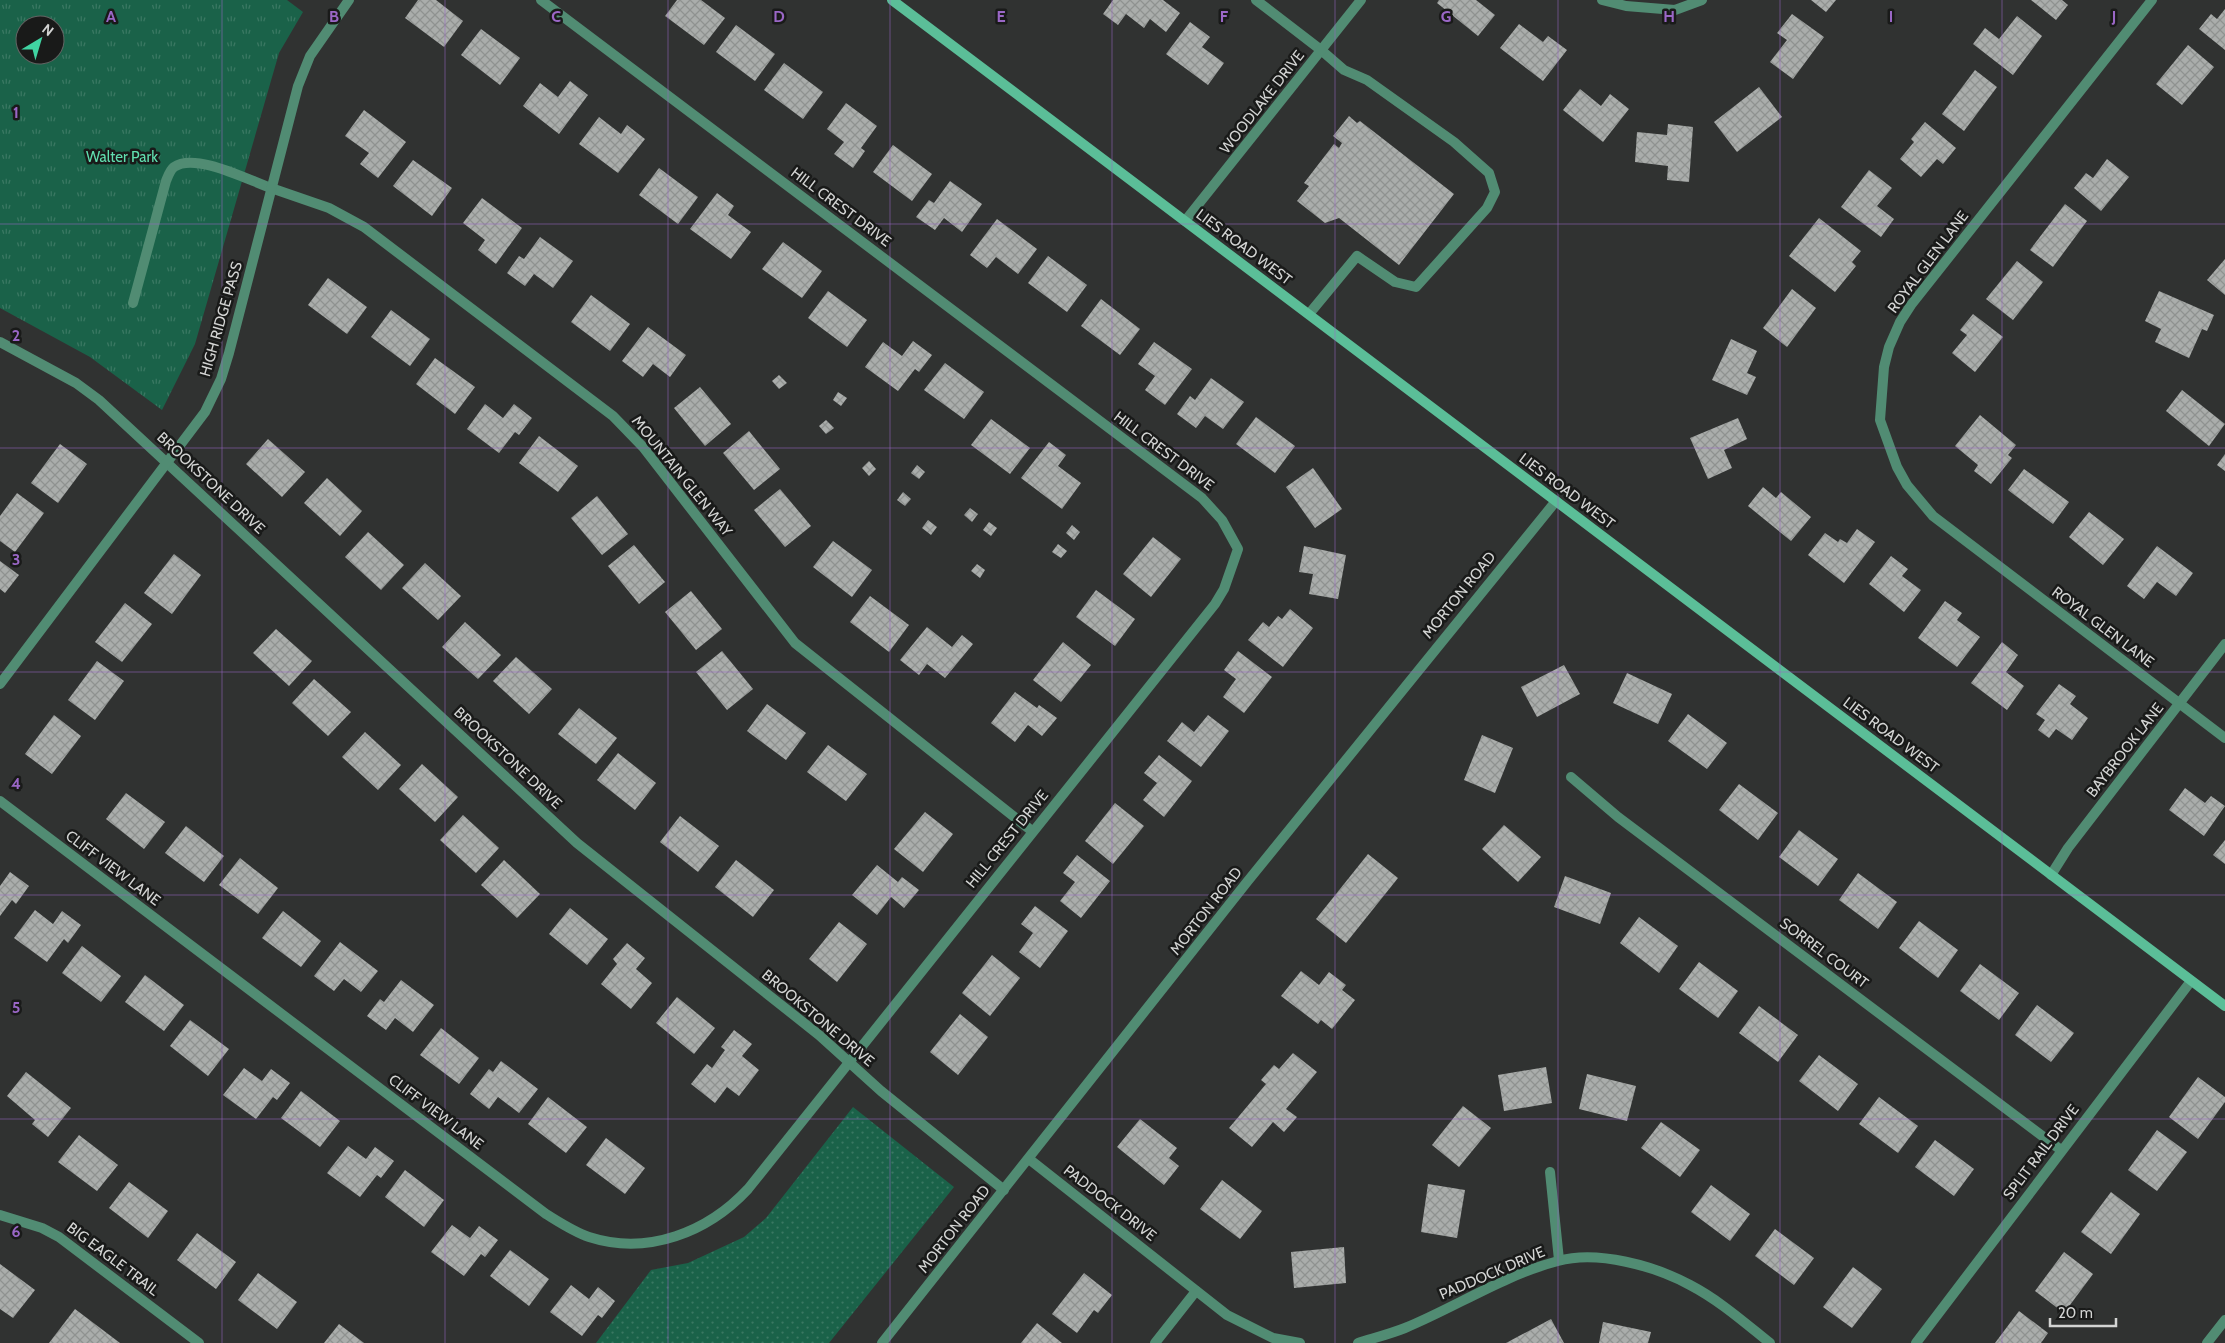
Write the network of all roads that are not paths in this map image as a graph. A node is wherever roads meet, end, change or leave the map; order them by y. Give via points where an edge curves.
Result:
1 (349, 0) edge
2 (541, 0) edge
3 (892, 0) edge
4 (1256, 0) edge
5 (1361, 0) edge
6 (1602, 0) edge
7 (1702, 0) edge
8 (2152, 0) edge
9 (1321, 50) junction
10 (271, 188) junction
11 (1186, 221) junction
12 (133, 303) dead end
13 (1309, 314) junction
14 (0, 342) edge
15 (168, 462) junction
16 (1556, 501) junction
17 (2225, 644) edge
18 (0, 684) edge
19 (2180, 704) junction
20 (2225, 738) edge
21 (1571, 777) dead end
22 (0, 801) edge
23 (1032, 830) junction
24 (2051, 875) junction
25 (2191, 980) junction
26 (2225, 1006) edge
27 (848, 1062) junction
28 (2061, 1150) junction
29 (1029, 1159) junction
30 (1550, 1172) dead end
31 (1004, 1190) junction
32 (0, 1216) edge
33 (1559, 1260) junction
34 (1196, 1290) junction
35 (2225, 1320) edge
36 (200, 1343) edge
37 (882, 1343) edge
38 (1155, 1343) edge
39 (1300, 1343) edge
40 (1358, 1343) edge
41 (1770, 1343) edge
42 (1916, 1343) edge
43 (2207, 1343) edge

1 - 10 street, HIGH RIDGE PASS via 310,56 298,86
2 - 23 street, HILL CREST DRIVE via 1202,498 1222,520 1238,549 1224,589 1215,604
3 - 11 street, LIES ROAD WEST
4 - 9 street
5 - 9 street, WOODLAKE DRIVE
6 - 7 street via 1626,6 1675,10
8 - 19 street, ROYAL GLEN LANE via 1910,305 1888,353 1880,420 1903,479 1933,516
9 - 11 street, WOODLAKE DRIVE
9 - 13 street via 1344,70 1389,94 1454,142 1490,173 1495,192 1487,208 1416,287 1395,282 1357,256
10 - 12 street, MOUNTAIN GLEN WAY via 205,163 183,163 172,168
10 - 15 street, HIGH RIDGE PASS via 221,379 205,412
10 - 23 street, MOUNTAIN GLEN WAY via 329,208 364,227 613,416 643,447 795,644
11 - 13 street, LIES ROAD WEST
13 - 16 street, LIES ROAD WEST
14 - 15 street, BROOKSTONE DRIVE via 84,388
15 - 18 street, HIGH RIDGE PASS
15 - 27 street, BROOKSTONE DRIVE via 577,843
16 - 24 street, LIES ROAD WEST
16 - 29 street, MORTON ROAD via 1241,890
17 - 19 street, BAYBROOK LANE
19 - 20 street, ROYAL GLEN LANE
19 - 24 street, BAYBROOK LANE via 2068,848
21 - 28 street, SORREL COURT via 1618,817
22 - 27 street, CLIFF VIEW LANE via 546,1214 589,1237 612,1242 653,1243 691,1231 723,1213 748,1189
23 - 27 street, HILL CREST DRIVE
24 - 25 street, LIES ROAD WEST
25 - 26 street, LIES ROAD WEST
25 - 28 street, SPLIT RAIL DRIVE
27 - 31 street, BROOKSTONE DRIVE
28 - 42 street, SPLIT RAIL DRIVE
29 - 31 street, MORTON ROAD
29 - 34 street, PADDOCK DRIVE
30 - 33 street
31 - 37 street, MORTON ROAD
32 - 36 street, BIG EAGLE TRAIL via 42,1228 59,1237
33 - 40 street, PADDOCK DRIVE via 1406,1328
33 - 41 street, PADDOCK DRIVE via 1596,1258 1623,1261 1671,1275 1692,1286
34 - 38 street
34 - 39 street, PADDOCK DRIVE via 1251,1329 1273,1338
35 - 43 street

